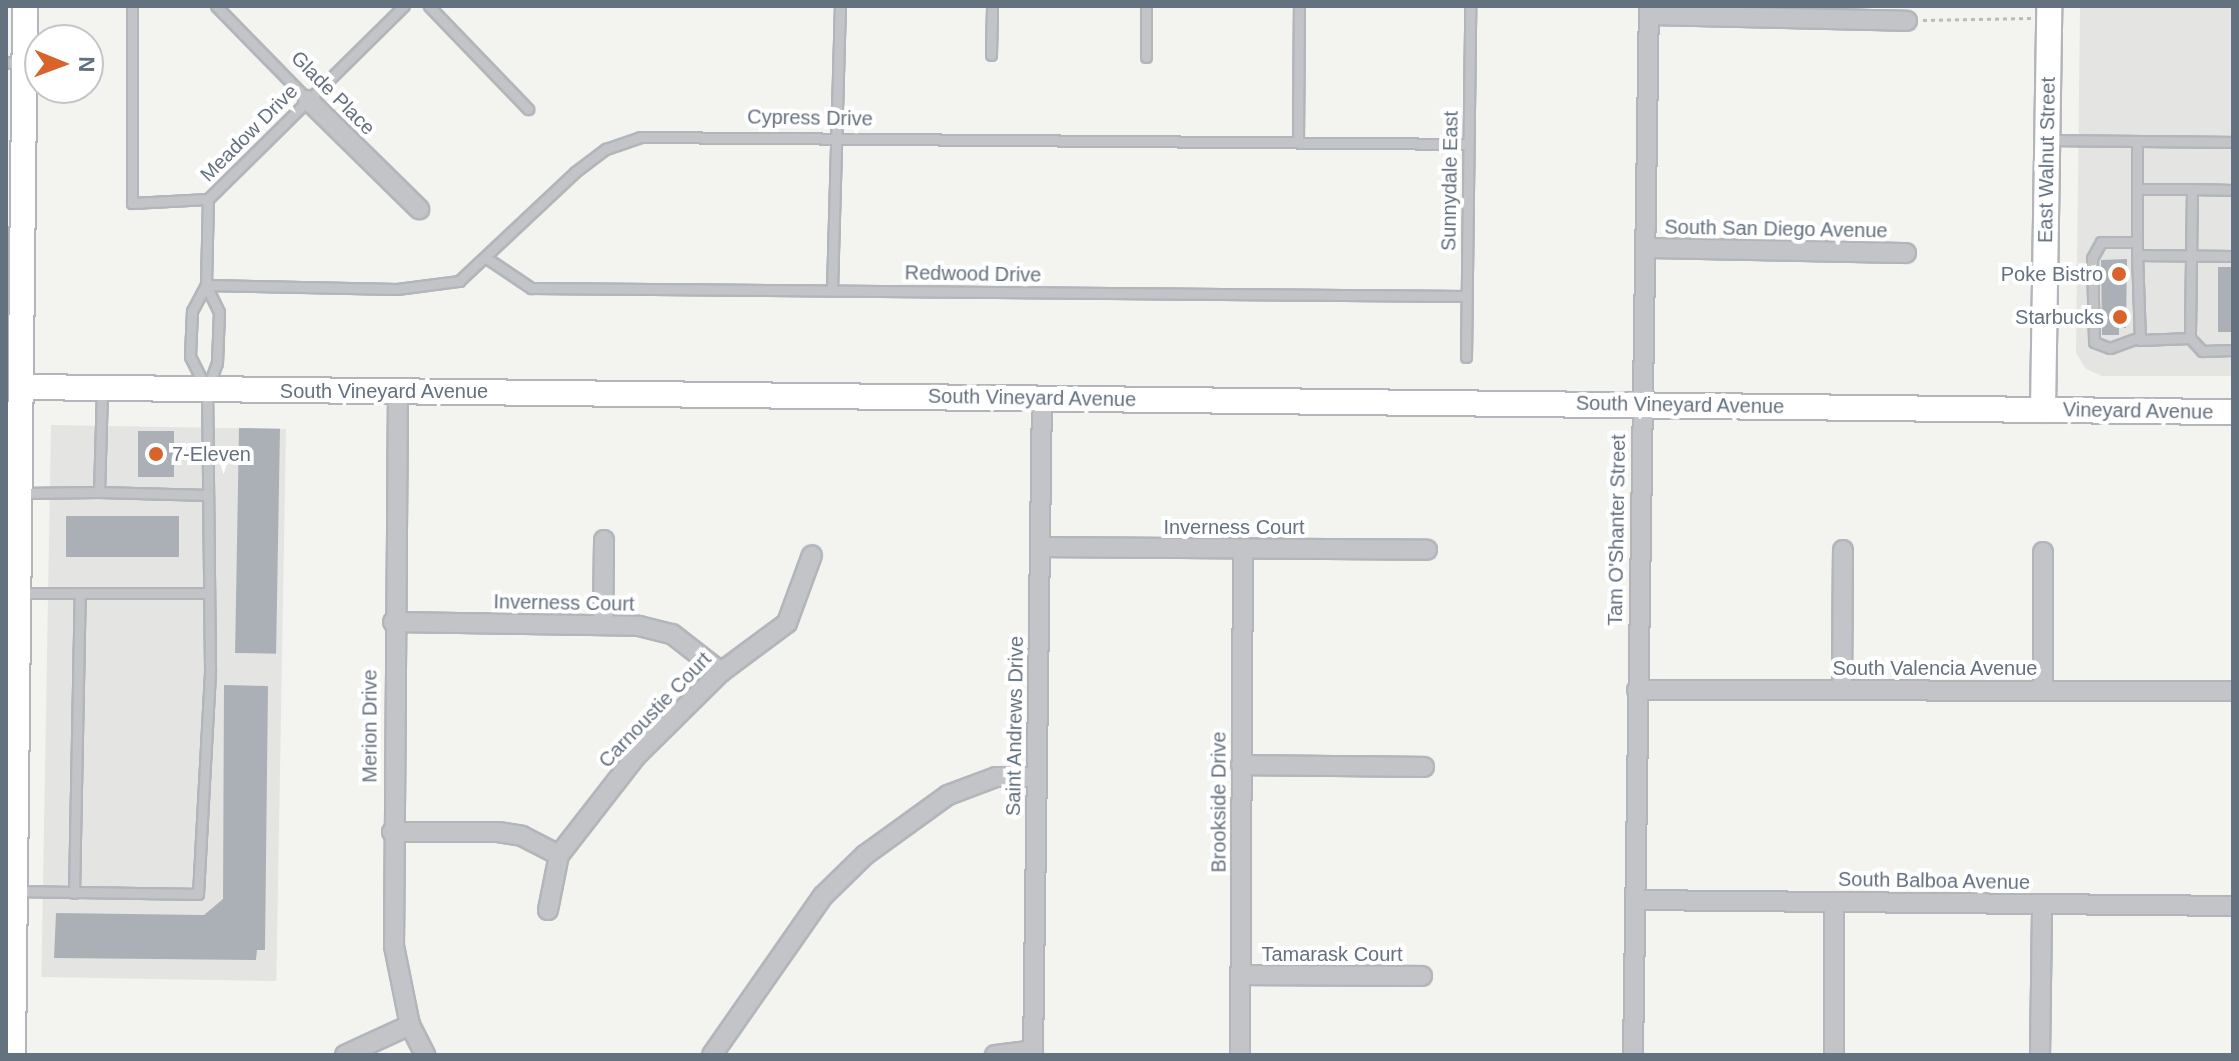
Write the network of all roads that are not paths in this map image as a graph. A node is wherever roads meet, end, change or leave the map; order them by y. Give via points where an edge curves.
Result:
1 (25, 6) edge
2 (132, 6) edge
3 (216, 6) edge
4 (404, 6) edge
5 (429, 6) edge
6 (840, 6) edge
7 (992, 6) edge
8 (1146, 6) edge
9 (1299, 6) edge
10 (1470, 6) edge
11 (1649, 10) edge
12 (2049, 12) edge
13 (1907, 21) road end
14 (991, 55) dead end
15 (1146, 57) dead end
16 (15, 63) edge
17 (308, 100) junction
18 (528, 109) dead end
19 (836, 137) junction
20 (2047, 140) junction
21 (1298, 141) junction
22 (2137, 141) junction
23 (2233, 142) edge
24 (1468, 144) junction
25 (15, 170) edge
26 (2233, 184) edge
27 (2137, 189) junction
28 (2192, 189) junction
29 (2233, 190) edge
30 (2218, 191) junction
31 (2233, 197) edge
32 (208, 199) junction
33 (419, 209) dead end
34 (2137, 242) junction
35 (1646, 248) junction
36 (1906, 253) dead end
37 (2137, 255) junction
38 (2193, 256) junction
39 (2233, 256) edge
40 (488, 259) junction
41 (206, 285) junction
42 (832, 290) junction
43 (1466, 296) junction
44 (2140, 337) junction
45 (2190, 338) junction
46 (2233, 350) edge
47 (1466, 357) dead end
48 (21, 387) junction
49 (102, 390) junction
50 (207, 390) junction
51 (398, 391) junction
52 (1042, 398) junction
53 (1640, 405) junction
54 (2043, 410) junction
55 (2233, 412) edge
56 (99, 492) junction
57 (21, 493) junction
58 (208, 495) junction
59 (604, 540) dead end
60 (1041, 547) junction
61 (1243, 549) junction
62 (1427, 550) dead end
63 (1843, 550) dead end
64 (2043, 552) dead end
65 (812, 555) dead end
66 (20, 593) junction
67 (80, 593) junction
68 (209, 593) junction
69 (393, 622) junction
70 (603, 624) junction
71 (721, 672) junction
72 (1637, 690) junction
73 (1842, 690) junction
74 (2043, 690) junction
75 (2233, 691) edge
76 (1241, 765) junction
77 (1424, 767) dead end
78 (1036, 777) junction
79 (392, 832) junction
80 (559, 855) junction
81 (15, 891) junction
82 (74, 893) junction
83 (1635, 900) junction
84 (1834, 902) junction
85 (2042, 904) junction
86 (2233, 906) edge
87 (548, 910) dead end
88 (1242, 975) junction
89 (1422, 976) dead end
90 (410, 1025) junction
91 (1033, 1053) edge
92 (13, 1055) edge
93 (345, 1055) edge
94 (425, 1055) edge
95 (712, 1055) edge
96 (995, 1055) edge
97 (1240, 1055) edge
98 (1633, 1055) edge
99 (1834, 1055) edge
100 (2040, 1055) edge

1 - 16 main road
2 - 32 lane, Meadow Drive via 132,203
3 - 17 lane, Glade Place
4 - 17 lane, Meadow Drive
5 - 18 lane
6 - 19 lane
7 - 14 lane
8 - 15 lane
9 - 21 lane
10 - 24 lane, Sunnydale East
11 - 13 street
11 - 35 street, Tam O'Shanter Street
12 - 20 main road, East Walnut Street
16 - 25 main road
17 - 32 lane, Meadow Drive
17 - 33 street, Glade Place
19 - 21 lane, Cypress Drive
19 - 40 lane, Cypress Drive via 673,134 618,145 541,201
19 - 42 lane
20 - 22 lane
20 - 54 main road, East Walnut Street
21 - 24 lane, Cypress Drive
22 - 23 lane
22 - 27 lane
24 - 43 lane, Sunnydale East
25 - 48 main road
26 - 30 lane
27 - 28 lane
27 - 34 lane
28 - 30 lane
28 - 38 lane
29 - 30 lane
30 - 31 lane
32 - 41 lane
34 - 37 lane
34 - 44 lane via 2101,242 2092,258 2094,342 2110,348
35 - 36 street, South San Diego Avenue
35 - 53 street, Tam O'Shanter Street
37 - 38 lane
37 - 44 lane
38 - 39 lane
38 - 45 lane
40 - 41 lane, Cypress Drive via 459,281 425,288
40 - 42 lane, Redwood Drive via 531,288
41 - 50 lane via 219,312 217,363
41 - 50 lane via 192,311 190,364
42 - 43 lane, Redwood Drive
43 - 47 lane, Sunnydale East
44 - 45 lane
45 - 46 lane via 2202,351
48 - 49 main road, South Vineyard Avenue
48 - 57 main road
49 - 50 main road, South Vineyard Avenue
49 - 56 lane
50 - 51 main road, South Vineyard Avenue
50 - 58 lane
51 - 52 main road, South Vineyard Avenue
51 - 69 street, Merion Drive
52 - 53 main road, South Vineyard Avenue
52 - 60 street, Saint Andrews Drive
53 - 54 main road, South Vineyard Avenue
53 - 72 street, Tam O'Shanter Street
54 - 55 main road, Vineyard Avenue
56 - 57 lane
56 - 58 lane
57 - 66 main road
58 - 68 lane
59 - 70 street
60 - 61 street, Inverness Court
60 - 78 street, Saint Andrews Drive
61 - 62 street, Inverness Court
61 - 76 street, Brookside Drive
63 - 73 street
64 - 74 street
65 - 71 street, Carnoustie Court via 787,623
66 - 67 lane
66 - 81 main road
67 - 68 lane
67 - 82 lane
68 - 82 lane via 198,894
69 - 70 street, Inverness Court
69 - 79 street, Merion Drive
70 - 71 street, Inverness Court via 672,634
71 - 80 street, Carnoustie Court via 636,756
72 - 73 street, South Valencia Avenue
72 - 83 street, Tam O'Shanter Street
73 - 74 street, South Valencia Avenue
74 - 75 street, South Valencia Avenue
76 - 77 street
76 - 88 street, Brookside Drive
78 - 91 street, Saint Andrews Drive
78 - 95 street via 996,777 948,795 865,855 823,896
79 - 80 street via 498,832 522,836
79 - 90 street, Merion Drive via 394,946
80 - 87 street, Carnoustie Court
81 - 82 lane
81 - 92 main road
83 - 84 street, South Balboa Avenue
83 - 98 street, Tam O'Shanter Street
84 - 85 street, South Balboa Avenue
84 - 99 street
85 - 86 street, South Balboa Avenue
85 - 100 street
88 - 89 street, Tamarask Court
88 - 97 street, Brookside Drive
90 - 93 street
90 - 94 street, Merion Drive
91 - 96 street

